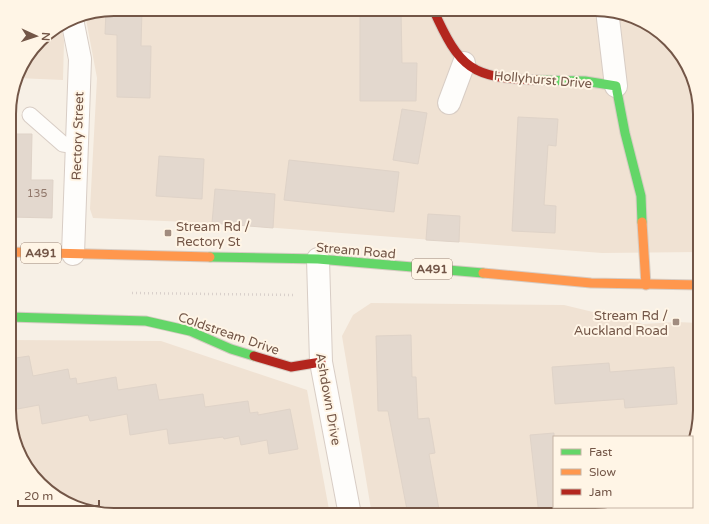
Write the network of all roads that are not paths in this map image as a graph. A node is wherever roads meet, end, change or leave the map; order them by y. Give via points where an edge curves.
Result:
1 (436, 16) edge
2 (608, 17) edge
3 (73, 25) edge
4 (464, 63) junction
5 (616, 86) junction
6 (449, 103) dead end
7 (30, 115) dead end
8 (76, 146) junction
9 (16, 252) edge
10 (73, 254) junction
11 (318, 259) junction
12 (646, 285) junction
13 (693, 285) edge
14 (16, 317) edge
15 (321, 362) junction
16 (349, 508) edge

1 - 4 main road, Hollyhurst Drive via 451,47
2 - 5 street
3 - 8 street, Rectory Street via 80,59
4 - 5 main road, Hollyhurst Drive via 485,74 520,79 585,81
4 - 6 street
5 - 12 main road via 641,196
7 - 8 lane via 63,144
8 - 10 street, Rectory Street
9 - 10 main road, Stream Road / A491
10 - 11 main road, Stream Road / A491
11 - 12 main road, Stream Road / A491 via 591,283
11 - 15 street, Ashdown Drive
12 - 13 main road, Stream Road / A491
14 - 15 main road, Coldstream Drive via 146,321 190,331 232,349 292,367
15 - 16 street, Ashdown Drive

